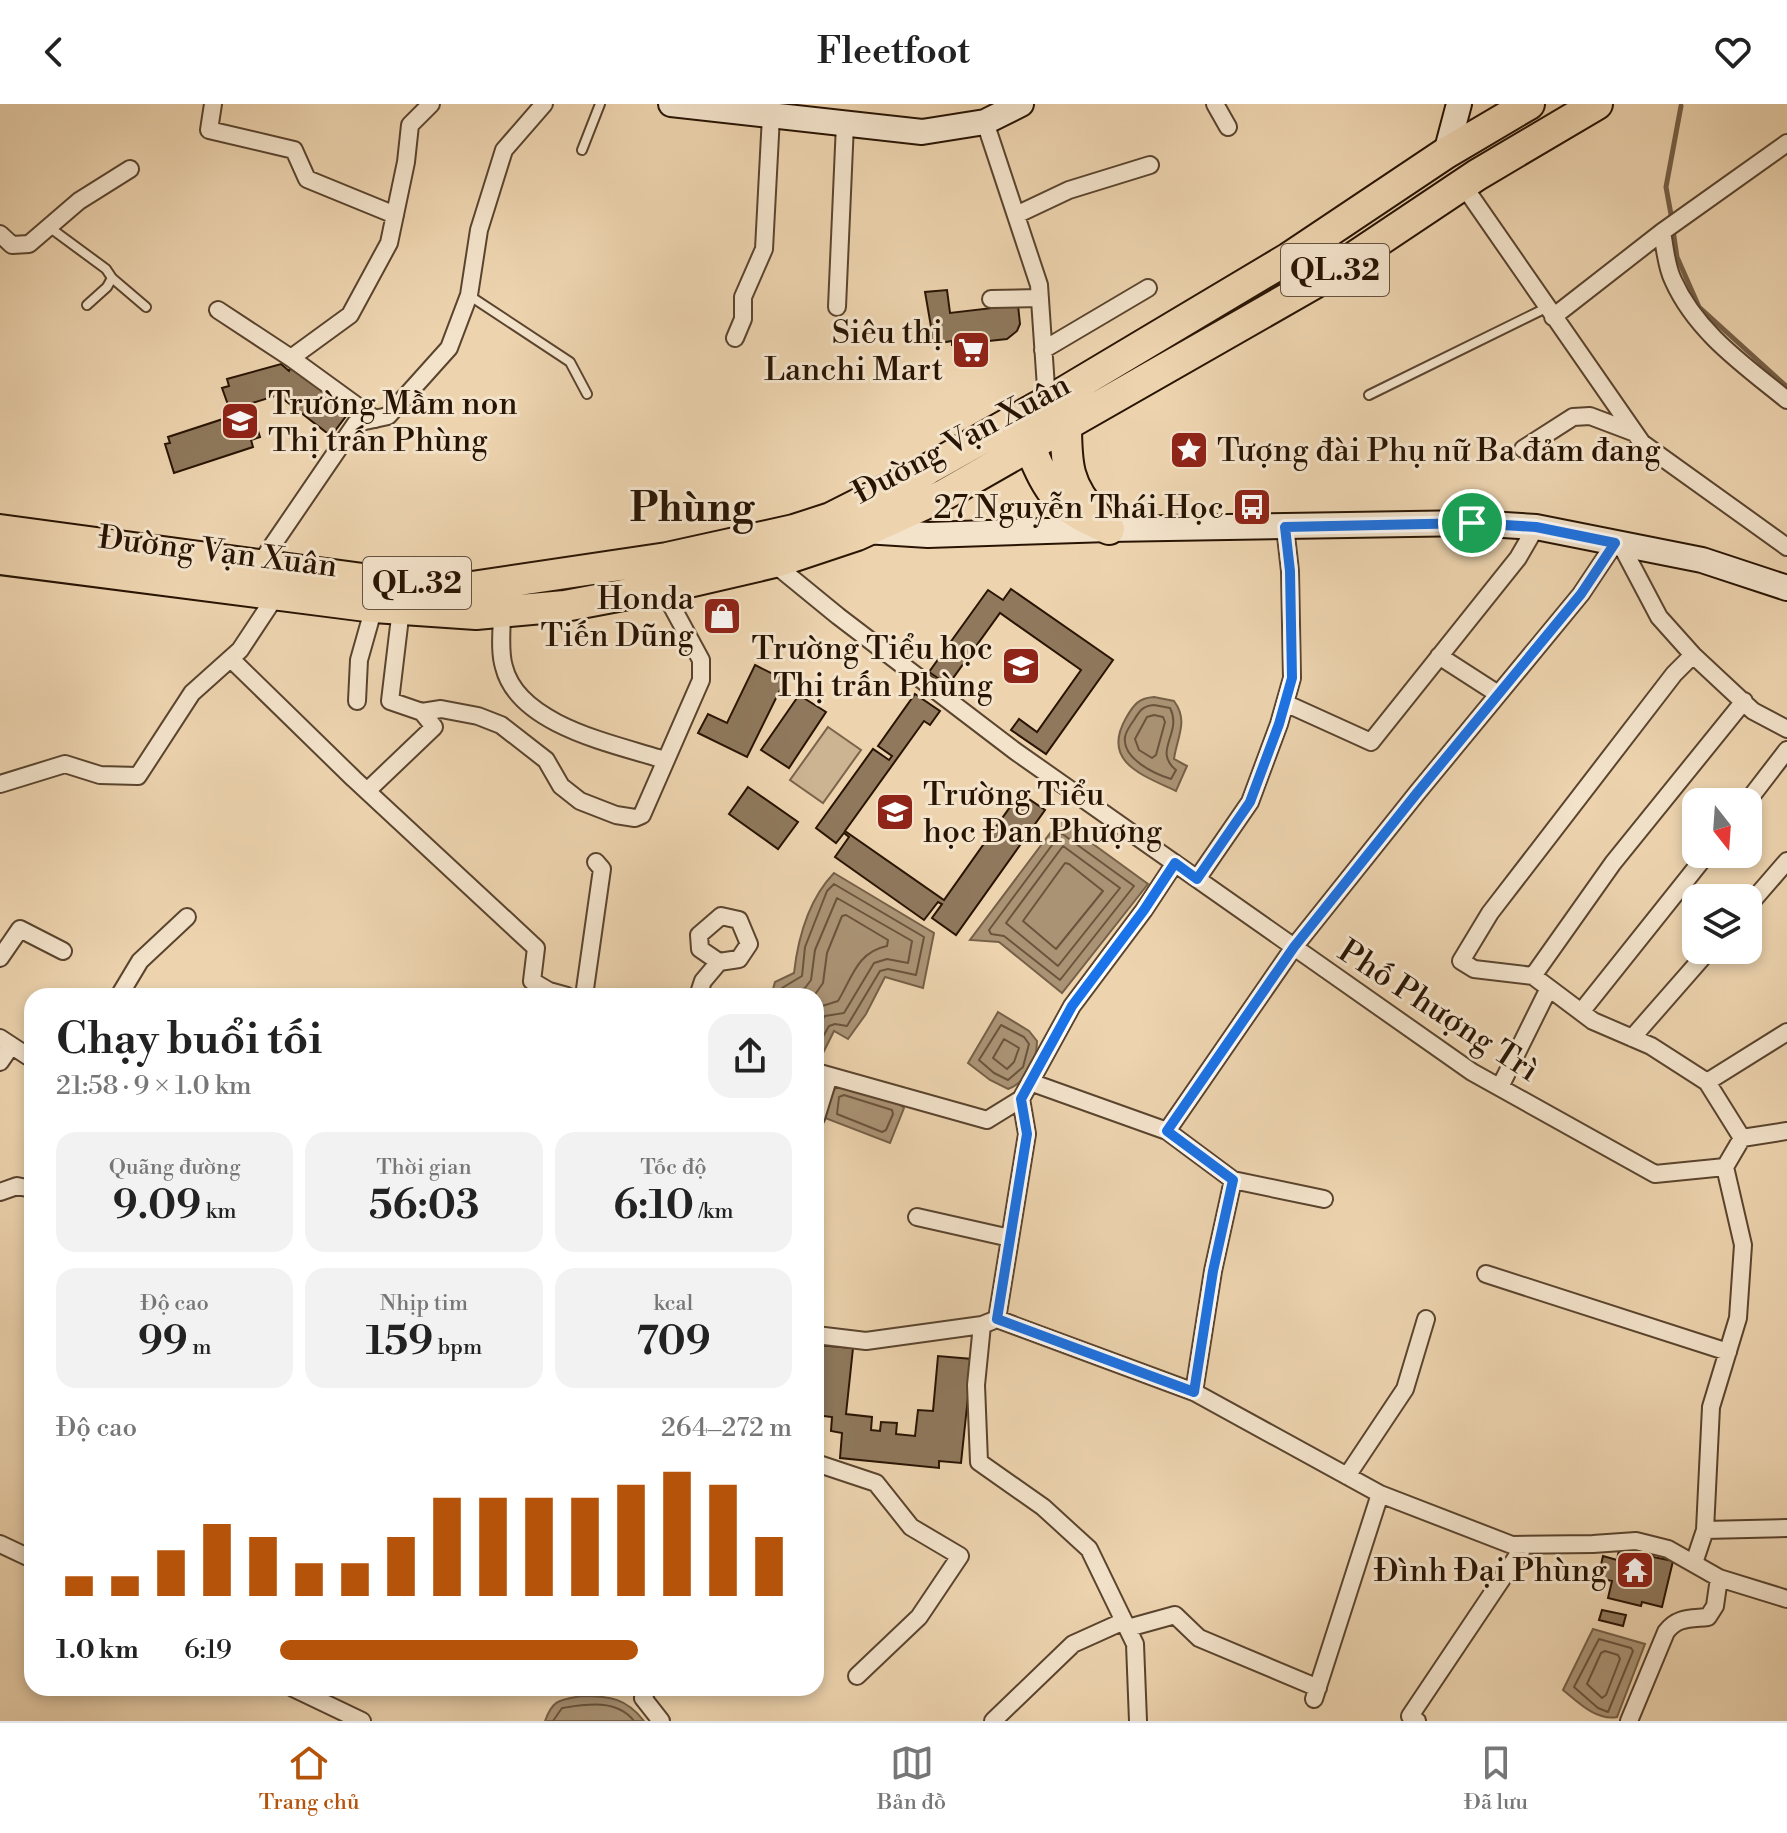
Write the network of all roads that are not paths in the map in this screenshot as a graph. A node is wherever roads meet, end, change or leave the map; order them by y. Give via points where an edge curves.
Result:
1 (213, 104) edge
2 (431, 104) edge
3 (544, 104) edge
4 (600, 104) edge
5 (671, 104) edge
6 (1021, 104) edge
7 (1215, 104) edge
8 (1459, 104) edge
9 (1529, 104) edge
10 (1597, 104) edge
11 (771, 116) junction
12 (985, 122) junction
13 (845, 124) junction
14 (1228, 127) dead end
15 (1785, 149) edge
16 (582, 150) dead end
17 (1446, 153) junction
18 (1150, 165) dead end
19 (130, 169) dead end
20 (1463, 185) junction
21 (395, 215) junction
22 (1016, 215) junction
23 (49, 227) junction
24 (1662, 232) junction
25 (0, 234) edge
26 (112, 278) junction
27 (1148, 288) dead end
28 (469, 295) junction
29 (1040, 298) junction
30 (991, 299) dead end
31 (87, 305) dead end
32 (146, 307) dead end
33 (837, 307) dead end
34 (218, 310) dead end
35 (1550, 312) junction
36 (735, 338) dead end
37 (1043, 350) junction
38 (291, 358) junction
39 (587, 394) dead end
40 (1369, 395) dead end
41 (1787, 400) edge
42 (1056, 413) junction
43 (375, 419) junction
44 (1635, 433) junction
45 (1029, 445) junction
46 (1523, 449) dead end
47 (884, 520) junction
48 (1285, 527) junction
49 (1536, 527) junction
50 (1109, 529) junction
51 (0, 530) edge
52 (1618, 544) junction
53 (1787, 547) edge
54 (0, 559) edge
55 (772, 562) junction
56 (268, 580) junction
57 (662, 588) junction
58 (1787, 588) edge
59 (388, 608) junction
60 (502, 611) junction
61 (1693, 655) junction
62 (1439, 656) junction
63 (231, 659) junction
64 (1498, 694) junction
65 (357, 701) dead end
66 (1744, 701) junction
67 (1285, 703) junction
68 (422, 712) junction
69 (1787, 729) edge
70 (1787, 750) edge
71 (658, 758) dead end
72 (0, 784) edge
73 (1758, 788) edge
74 (367, 791) junction
75 (1787, 861) edge
76 (596, 862) dead end
77 (1175, 863) junction
78 (1696, 868) edge
79 (1197, 879) junction
80 (1762, 890) edge
81 (187, 917) dead end
82 (1294, 947) junction
83 (63, 951) dead end
84 (0, 958) edge
85 (719, 962) dead end
86 (1697, 964) edge
87 (1533, 976) junction
88 (124, 988) edge
89 (544, 988) edge
90 (585, 988) edge
91 (701, 988) edge
92 (1549, 988) junction
93 (1581, 1012) junction
94 (1787, 1032) edge
95 (1632, 1038) junction
96 (6, 1042) edge
97 (24, 1054) edge
98 (0, 1062) edge
99 (824, 1075) edge
100 (1030, 1082) junction
101 (1707, 1082) junction
102 (1500, 1087) junction
103 (1021, 1099) junction
104 (1167, 1131) junction
105 (1787, 1131) edge
106 (1742, 1138) junction
107 (1725, 1167) junction
108 (1233, 1180) junction
109 (24, 1187) edge
110 (0, 1192) edge
111 (1324, 1199) dead end
112 (917, 1217) dead end
113 (1010, 1238) junction
114 (1486, 1274) dead end
115 (1426, 1319) dead end
116 (990, 1322) junction
117 (824, 1336) edge
118 (1728, 1352) junction
119 (1194, 1392) junction
120 (824, 1466) edge
121 (1347, 1476) junction
122 (1380, 1494) junction
123 (1787, 1528) edge
124 (1705, 1530) junction
125 (0, 1544) edge
126 (1524, 1546) junction
127 (24, 1555) edge
128 (1694, 1563) junction
129 (1719, 1578) junction
130 (1787, 1599) edge
131 (1126, 1625) junction
132 (857, 1676) dead end
133 (313, 1696) edge
134 (644, 1696) edge
135 (362, 1721) edge
136 (661, 1721) edge
137 (993, 1721) edge
138 (1138, 1721) edge
139 (1417, 1721) edge
140 (1629, 1721) edge

1 - 21 street via 209,130 294,150 307,179
2 - 21 street via 410,125
3 - 28 street via 504,150 479,230
4 - 16 lane
5 - 11 main road
6 - 12 main road
7 - 14 street
8 - 17 main road
9 - 17 highway, Đường Vạn Xuân / QL.32
10 - 20 highway, Đường Vạn Xuân / QL.32
11 - 13 main road via 812,116
11 - 36 street via 764,249 743,297 743,319
12 - 13 main road via 922,132
12 - 22 street
13 - 33 street
15 - 24 street
17 - 42 highway, Đường Vạn Xuân / QL.32
18 - 22 street via 1069,190
19 - 23 street
20 - 35 street
20 - 42 highway, Đường Vạn Xuân / QL.32 via 1320,280
21 - 38 street via 389,243 350,315
22 - 29 street
23 - 25 street via 29,244 12,245
23 - 26 lane
24 - 35 street
24 - 41 street via 1672,278 1689,310 1730,355
26 - 31 lane
26 - 32 lane
27 - 37 street
28 - 39 lane via 570,362
28 - 43 street via 449,348 388,416
29 - 30 street
29 - 37 street
34 - 38 street
35 - 40 lane
35 - 44 street
37 - 42 street
38 - 43 street
42 - 45 highway, Đường Vạn Xuân / QL.32
42 - 47 highway, Đường Vạn Xuân / QL.32
42 - 50 highway via 1070,480
43 - 56 street via 356,423
44 - 46 street via 1590,416 1573,417
44 - 53 street
45 - 47 highway, Đường Vạn Xuân / QL.32 via 942,496
45 - 50 highway via 1060,502
47 - 50 main road, QL.32
47 - 55 highway, Đường Vạn Xuân / QL.32
47 - 56 highway, Đường Vạn Xuân / QL.32 via 831,518 667,558 472,587 363,579
48 - 49 main road, QL.32
48 - 50 main road, QL.32
48 - 67 street via 1292,678
49 - 52 main road, QL.32
49 - 62 street via 1518,558
51 - 56 highway, Đường Vạn Xuân / QL.32
52 - 58 main road, QL.32 via 1702,560
52 - 61 street via 1659,617
52 - 64 street
54 - 56 highway, Đường Vạn Xuân / QL.32
55 - 57 highway, Đường Vạn Xuân / QL.32
55 - 77 street, Phố Phượng Trì via 1015,751
56 - 59 highway, Đường Vạn Xuân / QL.32
56 - 63 street via 240,650
57 - 60 highway, Đường Vạn Xuân / QL.32 via 565,606
57 - 68 street via 703,669 642,815 616,815 580,801 561,786 546,760 501,725 441,709
59 - 60 highway, Đường Vạn Xuân / QL.32
59 - 65 street via 359,660
59 - 68 street via 390,701
60 - 71 street via 504,668 520,697 565,728
61 - 66 street
61 - 87 street via 1490,913 1461,961 1474,969
62 - 64 street
62 - 67 street via 1371,742
63 - 72 street via 192,693 138,776 100,775 65,764
63 - 74 street
64 - 82 street
66 - 69 street
66 - 87 street via 1613,863
67 - 79 street via 1250,802
68 - 74 street via 434,727
70 - 73 street
74 - 89 street via 536,948 532,981
75 - 80 street
76 - 90 street via 602,869
77 - 79 street, Phố Phượng Trì
77 - 100 street via 1072,1006
78 - 93 street
79 - 82 street, Phố Phượng Trì
81 - 88 street via 140,961
82 - 102 street, Phố Phượng Trì
82 - 104 street
83 - 84 street via 20,929
85 - 91 street
86 - 95 street
87 - 92 street
92 - 93 street
92 - 102 street
93 - 95 street
94 - 101 street
95 - 101 street
96 - 97 street
96 - 98 street
99 - 103 street via 987,1120
100 - 103 street
100 - 104 street
101 - 106 street
102 - 107 street, Phố Phượng Trì via 1655,1174
103 - 113 street via 1027,1134
104 - 108 street
105 - 106 street
106 - 107 street
107 - 118 street via 1743,1245 1738,1318
108 - 111 street
108 - 119 street
109 - 110 street
112 - 113 street
113 - 116 street
114 - 118 street
115 - 121 street via 1405,1389
116 - 117 street via 866,1341
116 - 119 street
116 - 131 street via 976,1385 979,1462 1043,1507 1089,1549
118 - 124 street via 1711,1407
119 - 121 street
120 - 132 street via 876,1483 911,1527 960,1556 919,1617
121 - 122 street
122 - 126 street
122 - 131 street via 1316,1693 1199,1638 1175,1615
123 - 124 street
124 - 128 street
125 - 127 street
126 - 128 street via 1636,1541
126 - 139 street via 1410,1716
128 - 129 street
129 - 130 street
129 - 140 street via 1708,1617 1683,1619 1666,1632
131 - 137 street via 1073,1644
131 - 138 street via 1135,1644
133 - 135 street
134 - 136 street

